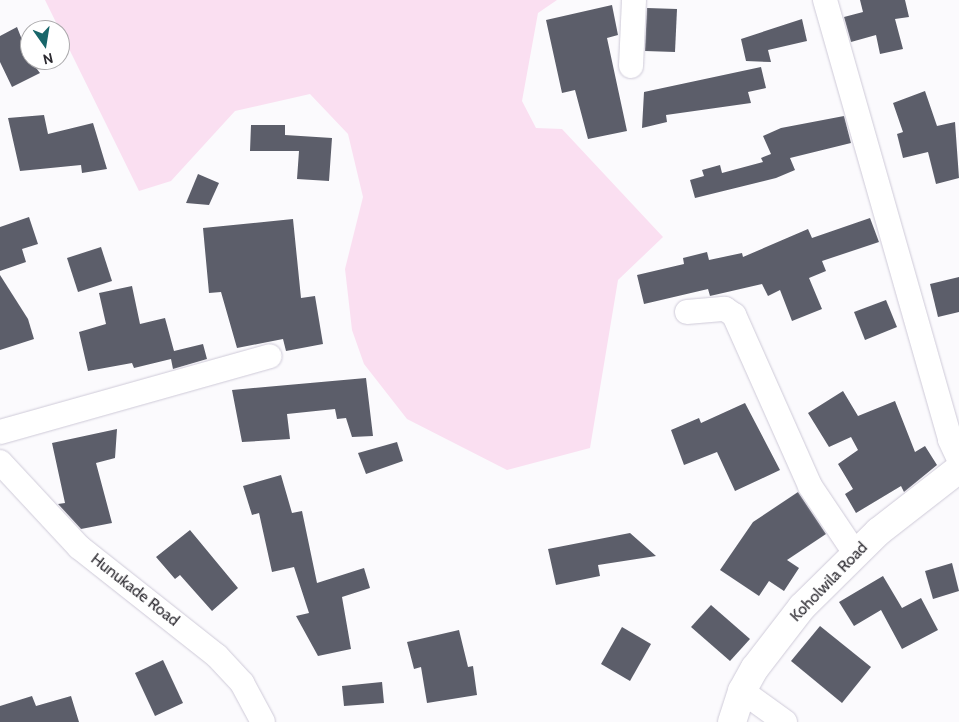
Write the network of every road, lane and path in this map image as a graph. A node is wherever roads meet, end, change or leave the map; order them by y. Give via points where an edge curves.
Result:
1 (634, 0) edge
2 (825, 0) edge
3 (631, 66) dead end
4 (687, 312) dead end
5 (270, 356) dead end
6 (0, 432) edge
7 (959, 459) edge
8 (0, 462) edge
9 (959, 468) edge
10 (856, 553) junction
11 (742, 691) junction
12 (263, 722) edge
13 (732, 722) edge
14 (785, 722) edge

1 - 3 street
2 - 7 street via 950,440
4 - 10 street via 724,309 734,315 810,486
5 - 6 street
8 - 12 street, Hunukade Road via 79,547 217,656 242,683
9 - 10 street, Koholwila Road
10 - 11 street, Koholwila Road via 802,607
11 - 13 street, Koholwila Road
11 - 14 street

